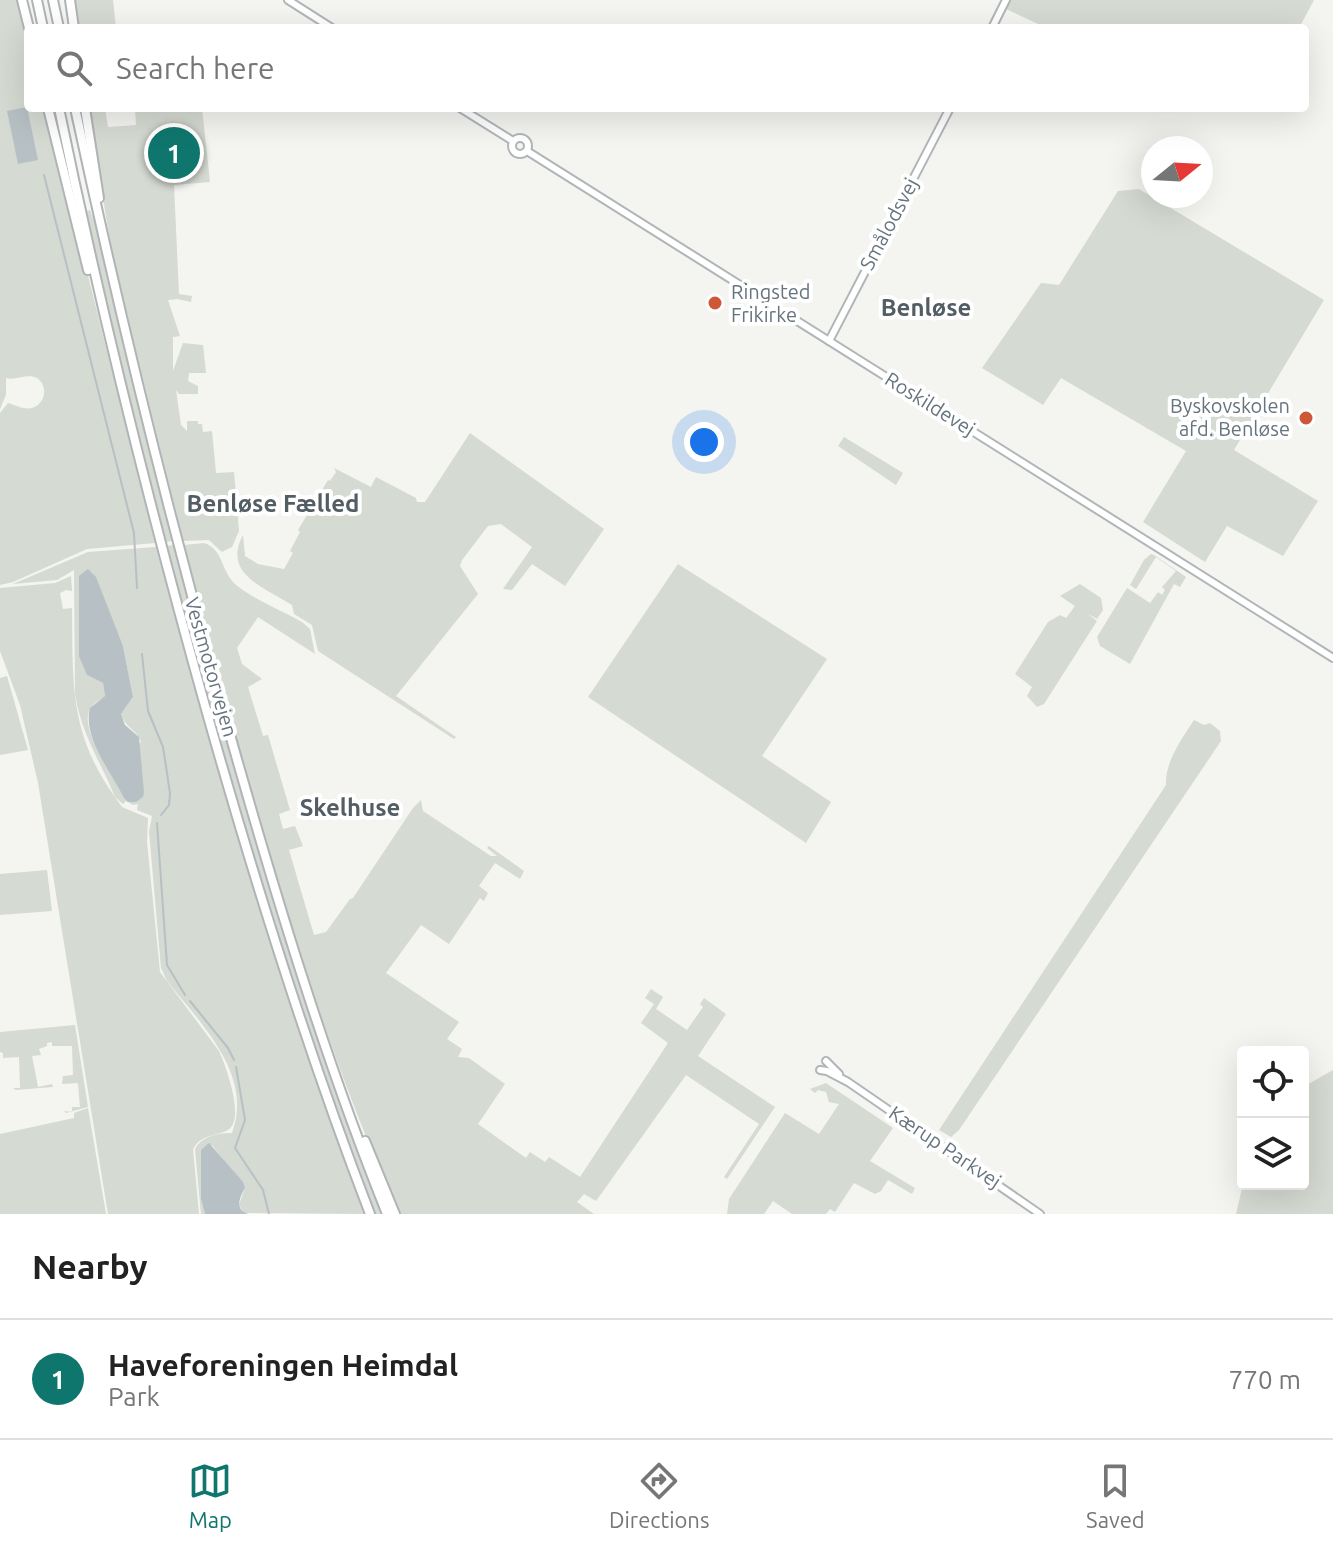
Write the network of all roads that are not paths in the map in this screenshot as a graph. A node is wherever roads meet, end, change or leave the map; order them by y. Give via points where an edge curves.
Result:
1 (22, 0) edge
2 (37, 0) edge
3 (53, 0) edge
4 (70, 0) edge
5 (288, 0) edge
6 (1006, 0) edge
7 (28, 24) edge
8 (42, 24) edge
9 (58, 24) edge
10 (73, 24) edge
11 (326, 24) edge
12 (994, 24) edge
13 (49, 112) edge
14 (60, 112) edge
15 (76, 112) edge
16 (86, 112) edge
17 (466, 112) edge
18 (948, 112) edge
19 (513, 141) junction
20 (527, 151) junction
21 (105, 246) junction
22 (105, 323) junction
23 (829, 341) junction
24 (1333, 658) edge
25 (826, 1061) dead end
26 (820, 1070) dead end
27 (848, 1082) junction
28 (340, 1089) junction
29 (370, 1214) edge
30 (387, 1214) edge
31 (395, 1214) edge
32 (1040, 1214) edge

1 - 7 highway
2 - 8 highway
3 - 9 highway
4 - 10 highway
5 - 11 street
6 - 12 street
13 - 22 highway
14 - 22 highway, Vestmotorvejen
15 - 21 highway, Vestmotorvejen
16 - 21 highway
17 - 19 street
18 - 23 street, Smålodsvej
19 - 20 street via 517,153
19 - 20 street via 525,139
20 - 23 street, Roskildevej
21 - 28 highway, Vestmotorvejen via 200,628 258,834
22 - 29 highway, Vestmotorvejen via 246,852
23 - 24 street, Roskildevej
25 - 27 street, Kærup Parkvej
26 - 27 street, Kærup Parkvej
27 - 32 street, Kærup Parkvej
28 - 30 highway, Vestmotorvejen
28 - 31 highway

